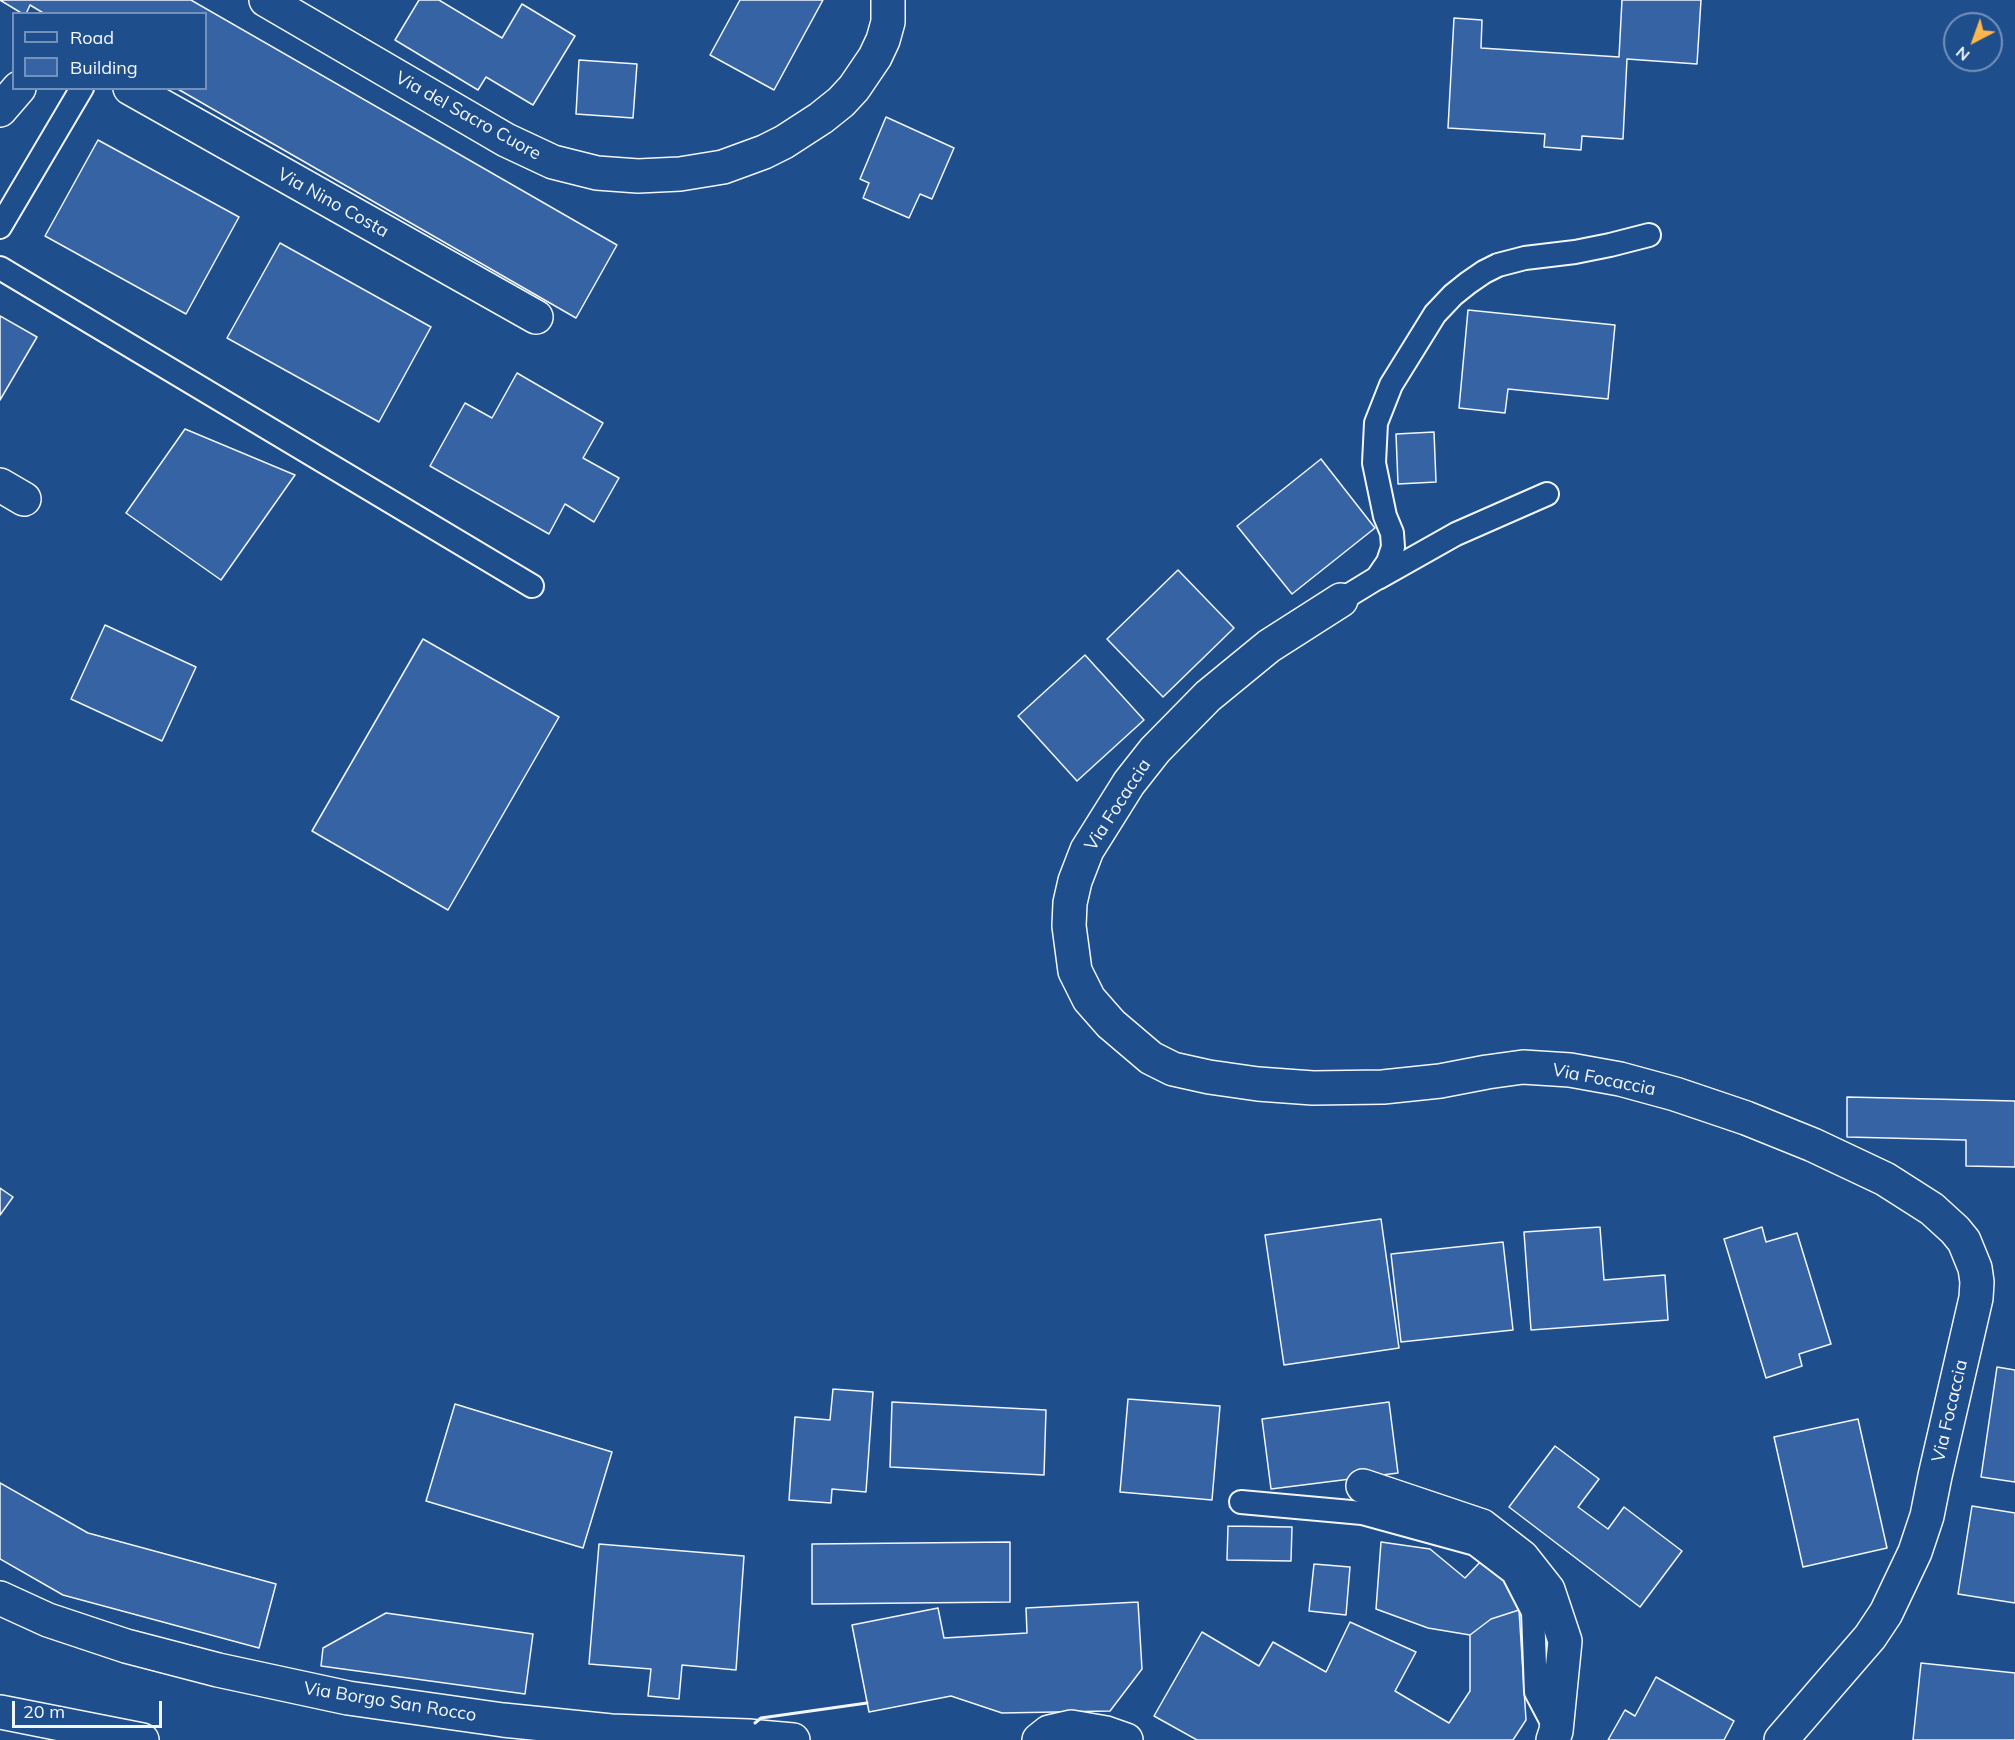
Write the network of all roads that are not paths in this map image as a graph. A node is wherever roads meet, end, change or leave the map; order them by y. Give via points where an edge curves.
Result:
1 (266, 0) edge
2 (888, 0) edge
3 (17, 90) edge
4 (81, 90) edge
5 (134, 90) edge
6 (0, 110) edge
7 (0, 227) edge
8 (1649, 235) dead end
9 (0, 268) edge
10 (536, 317) dead end
11 (1547, 494) dead end
12 (1377, 578) junction
13 (532, 586) dead end
14 (1341, 600) joint
15 (1364, 1486) dead end
16 (1241, 1502) dead end
17 (0, 1599) edge
18 (0, 1712) edge
19 (1555, 1736) edge
20 (142, 1740) edge
21 (793, 1740) edge
22 (1039, 1740) edge
23 (1126, 1740) edge
24 (1781, 1740) edge

1 - 2 street, Via del Sacro Cuore via 506,140 553,162 597,173 638,177 723,167 784,142 821,117 854,88 875,57 888,22
3 - 6 street
4 - 7 lane
5 - 10 street, Via Nino Costa
8 - 12 lane via 1498,266 1468,283 1435,314 1391,385 1376,423 1374,463 1393,547
9 - 13 lane
11 - 12 lane via 1456,534
12 - 14 lane
14 - 24 street, Via Focaccia via 1269,646 1208,696 1129,783 1087,850 1075,881 1069,926 1075,971 1089,999 1111,1024 1151,1058 1173,1069 1209,1077 1313,1088 1383,1087 1523,1067 1620,1079 1746,1118 1813,1145 1885,1179 1932,1209 1955,1230 1975,1268 1976,1298 1915,1552 1870,1637
15 - 19 street via 1482,1526 1522,1557 1548,1590 1564,1641
16 - 19 lane via 1362,1513 1475,1544 1513,1573 1533,1612 1536,1692
17 - 21 street, Via Borgo San Rocco via 126,1646 348,1698 612,1731
18 - 20 street
22 - 23 street via 1049,1732 1071,1727

